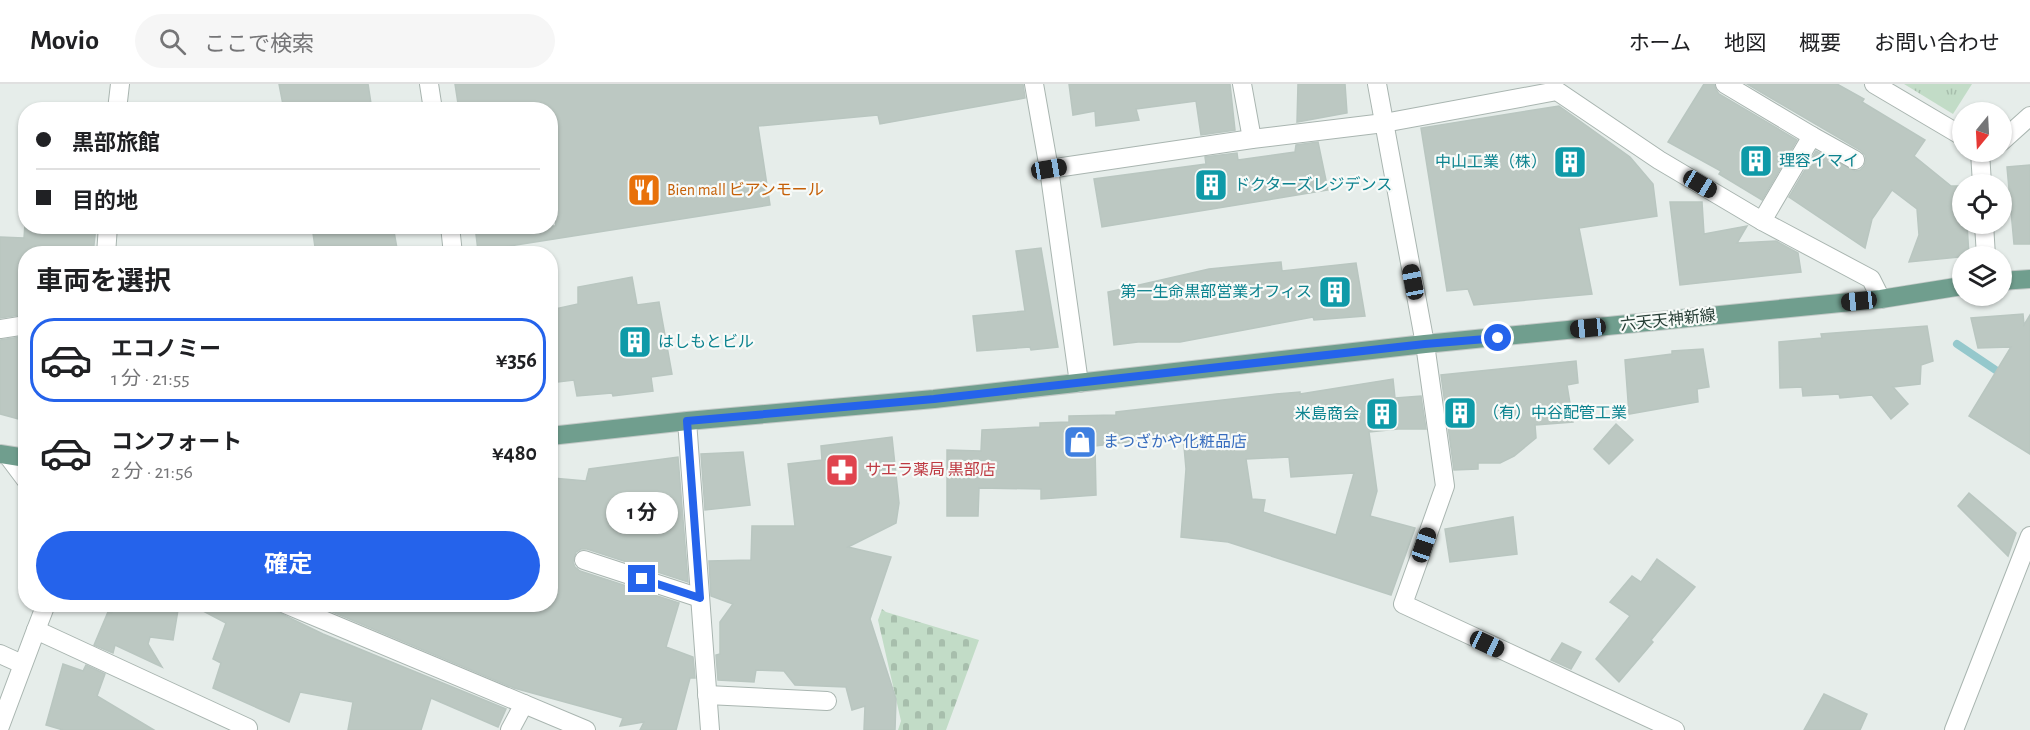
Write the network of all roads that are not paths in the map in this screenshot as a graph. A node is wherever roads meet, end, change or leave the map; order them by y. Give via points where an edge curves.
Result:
1 (120, 84) edge
2 (429, 84) edge
3 (1034, 84) edge
4 (1242, 84) edge
5 (1377, 84) edge
6 (1725, 84) edge
7 (1874, 84) edge
8 (118, 102) edge
9 (432, 102) edge
10 (2030, 116) edge
11 (1384, 123) junction
12 (1952, 130) edge
13 (2012, 132) edge
14 (1812, 136) junction
15 (1252, 139) junction
16 (1855, 160) dead end
17 (1049, 169) junction
18 (1762, 220) junction
19 (2030, 279) edge
20 (2012, 280) edge
21 (1952, 288) edge
22 (1881, 299) junction
23 (18, 326) edge
24 (0, 329) edge
25 (1425, 344) junction
26 (1079, 383) junction
27 (687, 421) junction
28 (558, 435) edge
29 (2030, 536) edge
30 (584, 560) dead end
31 (700, 598) junction
32 (43, 612) edge
33 (304, 612) edge
34 (36, 630) junction
35 (0, 654) edge
36 (22, 664) junction
37 (707, 695) junction
38 (827, 701) dead end
39 (524, 704) junction
40 (1651, 725) edge
41 (0, 726) edge
42 (574, 728) edge
43 (247, 730) edge
44 (510, 730) edge
45 (710, 730) edge
46 (1675, 730) edge
47 (1954, 730) edge

1 - 8 street
2 - 9 street
3 - 17 street
4 - 15 street
5 - 11 street
6 - 14 street
7 - 12 street
10 - 13 street
11 - 15 street
11 - 18 street via 1557,91 1659,160
11 - 25 street
14 - 16 street
14 - 18 street
15 - 17 street
17 - 26 street
18 - 22 street via 1870,279
19 - 20 main road
21 - 22 main road, 六天天神新線
22 - 25 main road, 六天天神新線
23 - 24 street
25 - 26 main road, 六天天神新線
25 - 40 street via 1445,486 1403,604
26 - 27 main road, 六天天神新線
27 - 28 main road, 六天天神新線
27 - 31 street
29 - 47 street
30 - 31 street
31 - 37 street
32 - 34 street
33 - 39 street
34 - 36 street
34 - 43 street
35 - 36 street
36 - 41 street
37 - 38 street
37 - 45 street
39 - 42 street
39 - 44 street
40 - 46 street

